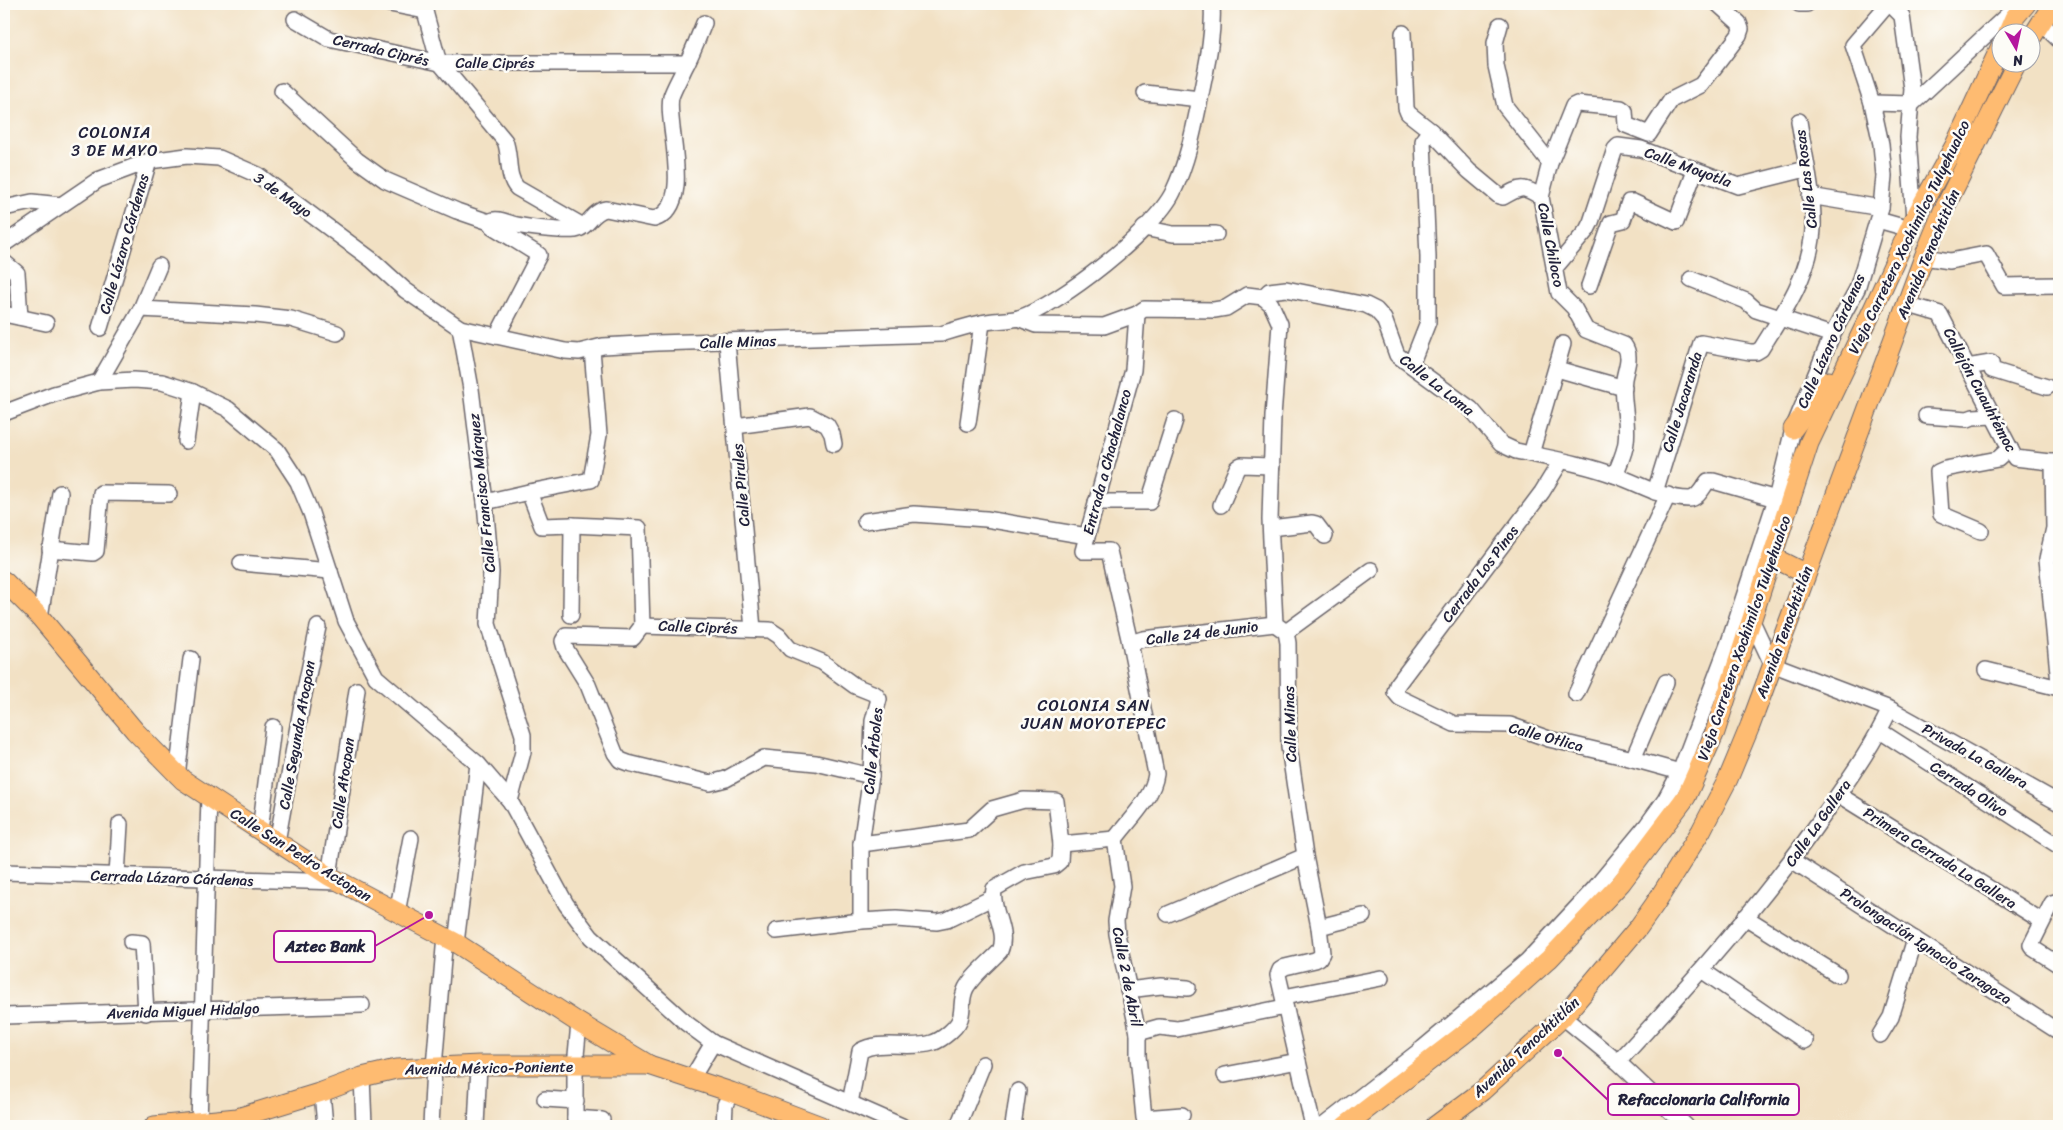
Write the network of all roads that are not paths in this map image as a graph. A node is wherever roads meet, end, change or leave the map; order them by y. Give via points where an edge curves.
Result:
1 (390, 4) edge
2 (1212, 4) edge
3 (1718, 4) edge
4 (1799, 4) edge
5 (1807, 4) edge
6 (1889, 4) edge
7 (2019, 4) edge
8 (2026, 4) edge
9 (2053, 4) edge
10 (424, 7) edge
11 (295, 20) dead end
12 (2012, 22) edge
13 (704, 23) dead end
14 (2041, 23) joint
15 (1500, 25) dead end
16 (1403, 33) dead end
17 (2059, 40) edge
18 (440, 63) junction
19 (687, 63) junction
20 (1990, 70) edge
21 (2012, 72) edge
22 (282, 91) dead end
23 (1145, 93) dead end
24 (1200, 99) junction
25 (1872, 103) junction
26 (1912, 104) junction
27 (1799, 121) dead end
28 (1431, 131) junction
29 (1650, 134) junction
30 (1641, 149) junction
31 (149, 161) junction
32 (1550, 163) junction
33 (1806, 169) junction
34 (1695, 171) junction
35 (1810, 196) junction
36 (1541, 197) junction
37 (60, 205) junction
38 (4, 208) edge
39 (1880, 214) junction
40 (490, 222) junction
41 (1912, 224) junction
42 (583, 226) junction
43 (1144, 228) junction
44 (1216, 234) dead end
45 (4, 244) edge
46 (1924, 257) junction
47 (4, 262) edge
48 (159, 266) dead end
49 (1554, 268) junction
50 (1691, 279) dead end
51 (2059, 285) edge
52 (1589, 286) dead end
53 (1263, 297) junction
54 (1906, 304) junction
55 (141, 309) junction
56 (4, 314) edge
57 (1137, 314) junction
58 (20, 317) junction
59 (1018, 318) junction
60 (1780, 319) junction
61 (46, 323) dead end
62 (982, 323) junction
63 (100, 328) dead end
64 (460, 328) junction
65 (337, 332) dead end
66 (1832, 335) junction
67 (497, 336) junction
68 (727, 342) junction
69 (1563, 344) dead end
70 (1854, 348) junction
71 (592, 349) junction
72 (1411, 366) junction
73 (1967, 367) junction
74 (1557, 368) junction
75 (99, 382) junction
76 (2047, 386) dead end
77 (1624, 388) junction
78 (193, 392) junction
79 (4, 413) edge
80 (1926, 416) dead end
81 (1993, 416) junction
82 (1175, 420) dead end
83 (968, 423) dead end
84 (735, 426) junction
85 (1793, 429) junction
86 (186, 441) dead end
87 (834, 444) dead end
88 (2010, 448) junction
89 (1531, 454) junction
90 (1562, 461) junction
91 (2056, 462) edge
92 (1272, 466) junction
93 (1615, 475) junction
94 (528, 492) junction
95 (60, 493) dead end
96 (168, 494) dead end
97 (1661, 494) junction
98 (1776, 499) junction
99 (486, 502) junction
100 (1096, 502) junction
101 (1221, 505) dead end
102 (865, 521) dead end
103 (572, 525) junction
104 (1271, 528) junction
105 (1981, 531) dead end
106 (1087, 536) junction
107 (1325, 536) dead end
108 (50, 549) junction
109 (1772, 557) junction
110 (241, 563) dead end
111 (1371, 570) dead end
112 (330, 571) junction
113 (1806, 574) junction
114 (4, 581) edge
115 (571, 615) dead end
116 (40, 617) junction
117 (1751, 619) junction
118 (642, 626) junction
119 (318, 627) dead end
120 (1280, 628) junction
121 (752, 629) junction
122 (2058, 632) edge
123 (1130, 643) junction
124 (191, 659) dead end
125 (1772, 664) junction
126 (1986, 670) dead end
127 (1666, 682) dead end
128 (2059, 683) edge
129 (1397, 685) joint
130 (2059, 688) edge
131 (357, 690) dead end
132 (1576, 694) dead end
133 (1890, 710) junction
134 (273, 727) dead end
135 (1880, 731) junction
136 (1633, 759) junction
137 (478, 764) junction
138 (1680, 772) junction
139 (177, 776) junction
140 (871, 776) junction
141 (1839, 795) junction
142 (209, 797) junction
143 (510, 801) junction
144 (2059, 803) edge
145 (120, 824) dead end
146 (260, 831) junction
147 (411, 838) dead end
148 (1115, 839) junction
149 (277, 842) junction
150 (861, 844) junction
151 (1061, 844) junction
152 (2059, 846) edge
153 (1305, 856) junction
154 (1792, 861) junction
155 (4, 872) edge
156 (117, 876) junction
157 (206, 879) junction
158 (334, 879) junction
159 (992, 898) junction
160 (2059, 900) edge
161 (397, 913) junction
162 (1168, 914) dead end
163 (1363, 916) dead end
164 (1745, 917) junction
165 (861, 921) junction
166 (2042, 921) junction
167 (1319, 927) junction
168 (776, 931) dead end
169 (1915, 939) junction
170 (450, 940) junction
171 (131, 942) dead end
172 (2059, 965) edge
173 (1702, 971) junction
174 (1838, 975) dead end
175 (1380, 978) dead end
176 (1188, 988) dead end
177 (1128, 990) junction
178 (1284, 1002) junction
179 (362, 1005) dead end
180 (203, 1011) junction
181 (146, 1013) junction
182 (4, 1016) edge
183 (1563, 1018) junction
184 (580, 1023) junction
185 (2059, 1032) edge
186 (1138, 1033) junction
187 (1880, 1036) dead end
188 (1805, 1041) dead end
189 (713, 1043) junction
190 (1298, 1061) junction
191 (1618, 1062) junction
192 (983, 1064) dead end
193 (479, 1065) junction
194 (650, 1065) junction
195 (434, 1066) junction
196 (575, 1066) junction
197 (1225, 1075) dead end
198 (362, 1077) junction
199 (692, 1078) junction
200 (1018, 1091) dead end
201 (322, 1092) junction
202 (731, 1092) junction
203 (545, 1099) dead end
204 (576, 1101) junction
205 (850, 1103) junction
206 (1182, 1115) dead end
207 (602, 1120) dead end
208 (575, 1122) edge
209 (1144, 1122) edge
210 (199, 1123) junction
211 (364, 1125) dead end
212 (154, 1126) edge
213 (325, 1126) edge
214 (431, 1126) edge
215 (476, 1126) edge
216 (724, 1126) edge
217 (821, 1126) edge
218 (902, 1126) edge
219 (958, 1126) edge
220 (1012, 1126) edge
221 (1314, 1126) edge
222 (1323, 1126) edge
223 (1345, 1126) edge
224 (1435, 1126) edge
225 (1686, 1126) edge

1 - 10 street
2 - 24 street via 1212,41
3 - 29 street via 1739,23 1739,35 1701,85 1671,100
4 - 5 street
6 - 25 street, Calle Lázaro Cárdenas via 1853,45
6 - 26 street via 1902,16
7 - 26 street
8 - 12 main road
9 - 14 main road
10 - 18 street, Cerrada Ciprés
11 - 18 street, Cerrada Ciprés via 329,39
13 - 19 street
14 - 17 street
15 - 32 street via 1495,43 1496,66 1505,106
16 - 28 street via 1406,108
18 - 19 street, Calle Ciprés
18 - 42 street, Calle Ciprés via 505,141 511,182
19 - 42 street via 672,96 677,155 676,181 668,209 654,219 600,210
20 - 41 main road, Vieja Carretera Xochimilco Tulyehualco via 1955,145
21 - 46 main road, Avenida Tenochtitlán via 1943,211
22 - 40 street via 357,160 385,180
23 - 24 street
24 - 43 street via 1187,156 1172,194
25 - 26 street
25 - 39 street, Calle Lázaro Cárdenas via 1884,176
26 - 41 street via 1908,138
27 - 33 street, Calle Las Rosas
28 - 36 street via 1469,171 1499,196 1519,187
28 - 72 street via 1423,141 1428,322
29 - 30 street
29 - 32 street, Calle Chiloco via 1626,125 1625,111 1621,108 1577,104 1573,106
30 - 34 street, Calle Moyotla
30 - 49 street, Calle Moyotla via 1618,146 1615,149 1587,230
31 - 37 street, 3 de Mayo via 98,180
31 - 63 street, Calle Lázaro Cárdenas
31 - 64 street, 3 de Mayo via 187,156 220,158 258,175 372,260 405,290
32 - 36 street, Calle Chiloco
33 - 34 street, Calle Moyotla via 1738,186
33 - 35 street, Calle Las Rosas
34 - 52 street via 1676,222 1628,202 1623,220 1611,223
35 - 39 street
35 - 60 street, Calle Las Rosas via 1812,238 1806,267
36 - 49 street, Calle Chiloco
37 - 38 street via 32,202
37 - 45 street, 3 de Mayo
39 - 41 street
39 - 66 street, Calle Lázaro Cárdenas via 1857,289
40 - 42 street via 495,219 517,226 573,230
40 - 67 street via 539,255
41 - 70 main road, Vieja Carretera Xochimilco Tulyehualco
43 - 44 street via 1173,234
43 - 59 street via 1098,271
46 - 51 street via 1950,261 1986,254 2004,286
46 - 54 main road, Avenida Tenochtitlán
47 - 58 street via 17,273
48 - 55 street
49 - 77 street, Calle Chiloco via 1559,293 1574,308 1586,330 1627,349 1629,356
50 - 60 street
53 - 57 street, Calle La Loma via 1247,295 1226,308 1214,310 1156,308 1144,309
53 - 72 street, Calle La Loma via 1269,291 1286,289 1366,304 1384,319 1397,355
53 - 92 street, Calle Minas via 1271,304 1280,324
54 - 73 street, Callejón Cuauhtémoc via 1940,314
54 - 113 main road, Avenida Tenochtitlán
55 - 65 street via 291,319
55 - 75 street
56 - 58 street
57 - 59 street, Calle La Loma via 1094,327 1036,325
57 - 100 street, Entrada a Chachalanco via 1133,370
58 - 61 street
59 - 62 street, Calle Minas
60 - 66 street
60 - 97 street, Calle Jacaranda via 1756,352 1701,343
62 - 68 street, Calle Minas via 941,334
62 - 83 street
64 - 67 street, Calle Minas
64 - 99 street, Calle Francisco Márquez
66 - 85 street, Calle Lázaro Cárdenas
67 - 71 street, Calle Minas via 565,352
68 - 71 street, Calle Minas
68 - 84 street, Calle Pirules
69 - 74 street
70 - 85 main road
70 - 109 main road, Vieja Carretera Xochimilco Tulyehualco via 1807,449
71 - 94 street via 599,435 591,480
72 - 89 street, Calle La Loma via 1470,409 1501,444
73 - 76 street via 1991,363 1992,370
73 - 81 street, Callejón Cuauhtémoc
74 - 77 street
74 - 89 street
75 - 78 street via 162,382
75 - 79 street via 54,394
77 - 93 street, Calle Chiloco via 1626,444
78 - 86 street
78 - 112 street via 228,409 277,450 298,482
80 - 81 street via 1968,419
81 - 88 street, Callejón Cuauhtémoc
82 - 100 street via 1149,502
84 - 87 street via 810,416 827,425
84 - 121 street, Calle Pirules
85 - 98 street, Calle Lázaro Cárdenas
88 - 91 street, Callejón Cuauhtémoc via 2018,460
88 - 105 street via 1998,458 1938,472 1941,514
89 - 90 street, Calle La Loma
90 - 93 street, Calle La Loma
90 - 129 street, Cerrada Los Pinos
91 - 122 street via 2054,528 2048,559
92 - 101 street via 1238,468
92 - 104 street, Calle Minas
93 - 97 street, Calle La Loma
94 - 99 street
94 - 103 street via 542,526
95 - 108 street
96 - 108 street via 101,493 96,551
97 - 98 street, Calle La Loma via 1695,498 1708,481 1713,481
97 - 132 street
98 - 138 street, Calle Lázaro Cárdenas
99 - 143 street, Calle Francisco Márquez via 491,572 488,624 523,735 523,752
100 - 106 street, Entrada a Chachalanco
102 - 106 street via 914,514 977,518
103 - 115 street
103 - 118 street via 639,528
104 - 107 street via 1312,523
104 - 120 street, Calle Minas
106 - 123 street, Entrada a Chachalanco via 1083,551 1109,551
108 - 116 street
109 - 113 main road
109 - 117 main road, Vieja Carretera Xochimilco Tulyehualco
110 - 112 street
111 - 120 street
112 - 137 street via 346,621 376,677
113 - 125 main road, Avenida Tenochtitlán
114 - 116 main road, Calle San Pedro Actopan
116 - 139 main road, Calle San Pedro Actopan
117 - 125 street
117 - 223 main road, Vieja Carretera Xochimilco Tulyehualco via 1714,732 1686,798 1621,883 1515,991
118 - 121 street, Calle Ciprés
118 - 140 street via 632,638 566,636 563,641 588,685 620,760 710,783 726,779 764,758 816,763
119 - 149 street, Calle Segunda Atocpan
120 - 123 street, Calle 24 de Junio
120 - 153 street, Calle Minas via 1288,643 1289,747
121 - 140 street, Calle Árboles via 770,630 790,649 822,662 855,686 876,694 879,699 873,721
122 - 128 street
123 - 148 street via 1156,774 1150,793
124 - 139 street
125 - 133 street
125 - 183 main road, Avenida Tenochtitlán via 1728,779 1701,830 1655,904
126 - 130 street
127 - 136 street
129 - 136 street, Calle Otlica via 1395,692 1400,698 1454,724 1510,725 1548,739
131 - 158 street, Calle Atocpan
133 - 135 street, Calle La Gallera
133 - 144 street, Privada La Gallera
134 - 146 street
135 - 141 street, Calle La Gallera
135 - 152 street, Cerrada Olivo
136 - 138 street, Calle Otlica
137 - 143 street
137 - 170 street
138 - 222 street, Calle Lázaro Cárdenas via 1647,825 1594,889 1527,961
139 - 142 main road, Calle San Pedro Actopan
140 - 150 street, Calle Árboles
141 - 154 street, Calle La Gallera
141 - 166 street, Primera Cerrada La Gallera
142 - 146 main road, Calle San Pedro Actopan
142 - 157 street
143 - 189 street via 578,922 622,966
145 - 156 street
146 - 149 main road, Calle San Pedro Actopan
147 - 161 street
148 - 151 street
148 - 177 street, Calle 2 de Abril via 1122,886 1117,934
149 - 158 main road, Calle San Pedro Actopan
150 - 151 street via 970,830 992,809 1024,800 1056,801
150 - 165 street, Calle Árboles
151 - 159 street via 1060,861 1054,866 1024,872 994,889
153 - 162 street
153 - 167 street, Calle Minas
154 - 164 street, Calle La Gallera
154 - 169 street, Prolongación Ignacio Zaragoza
155 - 156 street, Cerrada Lázaro Cárdenas
156 - 157 street, Cerrada Lázaro Cárdenas
157 - 158 street, Cerrada Lázaro Cárdenas
157 - 180 street
158 - 161 main road, Calle San Pedro Actopan
159 - 165 street via 937,922
159 - 205 street via 1003,945 966,987 958,1024 934,1042 924,1045 875,1046 860,1051
160 - 166 street via 2052,903
161 - 170 main road, Calle San Pedro Actopan
163 - 167 street
164 - 173 street, Calle La Gallera
164 - 174 street
165 - 168 street
166 - 172 street via 2031,945
167 - 178 street, Calle Minas via 1322,954 1319,958 1280,970 1278,975
169 - 185 street, Prolongación Ignacio Zaragoza
169 - 187 street via 1891,1017
170 - 184 main road, Calle San Pedro Actopan
170 - 195 street
171 - 181 street via 142,943
173 - 188 street
173 - 191 street, Calle La Gallera
175 - 178 street
176 - 177 street via 1161,986
177 - 186 street, Calle 2 de Abril
178 - 186 street via 1177,1029 1160,1027
178 - 190 street, Calle Minas
179 - 180 street, Avenida Miguel Hidalgo
180 - 181 street, Avenida Miguel Hidalgo
180 - 210 street
181 - 182 street, Avenida Miguel Hidalgo
183 - 191 street
183 - 224 main road, Avenida Tenochtitlán via 1482,1091
184 - 194 main road, Calle San Pedro Actopan
184 - 196 street
186 - 209 street, Calle 2 de Abril
189 - 199 street
189 - 205 street
190 - 197 street
190 - 221 street, Calle Minas
191 - 225 street
192 - 219 street
193 - 195 main road, Avenida México-Poniente
193 - 196 main road, Avenida México-Poniente
193 - 215 street
194 - 196 main road, Avenida México-Poniente
194 - 199 main road, Avenida México-Poniente
195 - 198 main road, Avenida México-Poniente via 396,1069
195 - 214 street
196 - 204 street
198 - 201 main road, Avenida México-Poniente
198 - 211 street
199 - 202 main road, Avenida México-Poniente
200 - 220 street
201 - 210 main road, Avenida México-Poniente via 251,1114
201 - 213 street
202 - 216 street via 725,1105
202 - 217 main road, Avenida México-Poniente
203 - 204 street
204 - 208 street
205 - 218 street
206 - 209 street, Calle 2 de Abril
207 - 208 street
210 - 212 main road, Avenida México-Poniente

